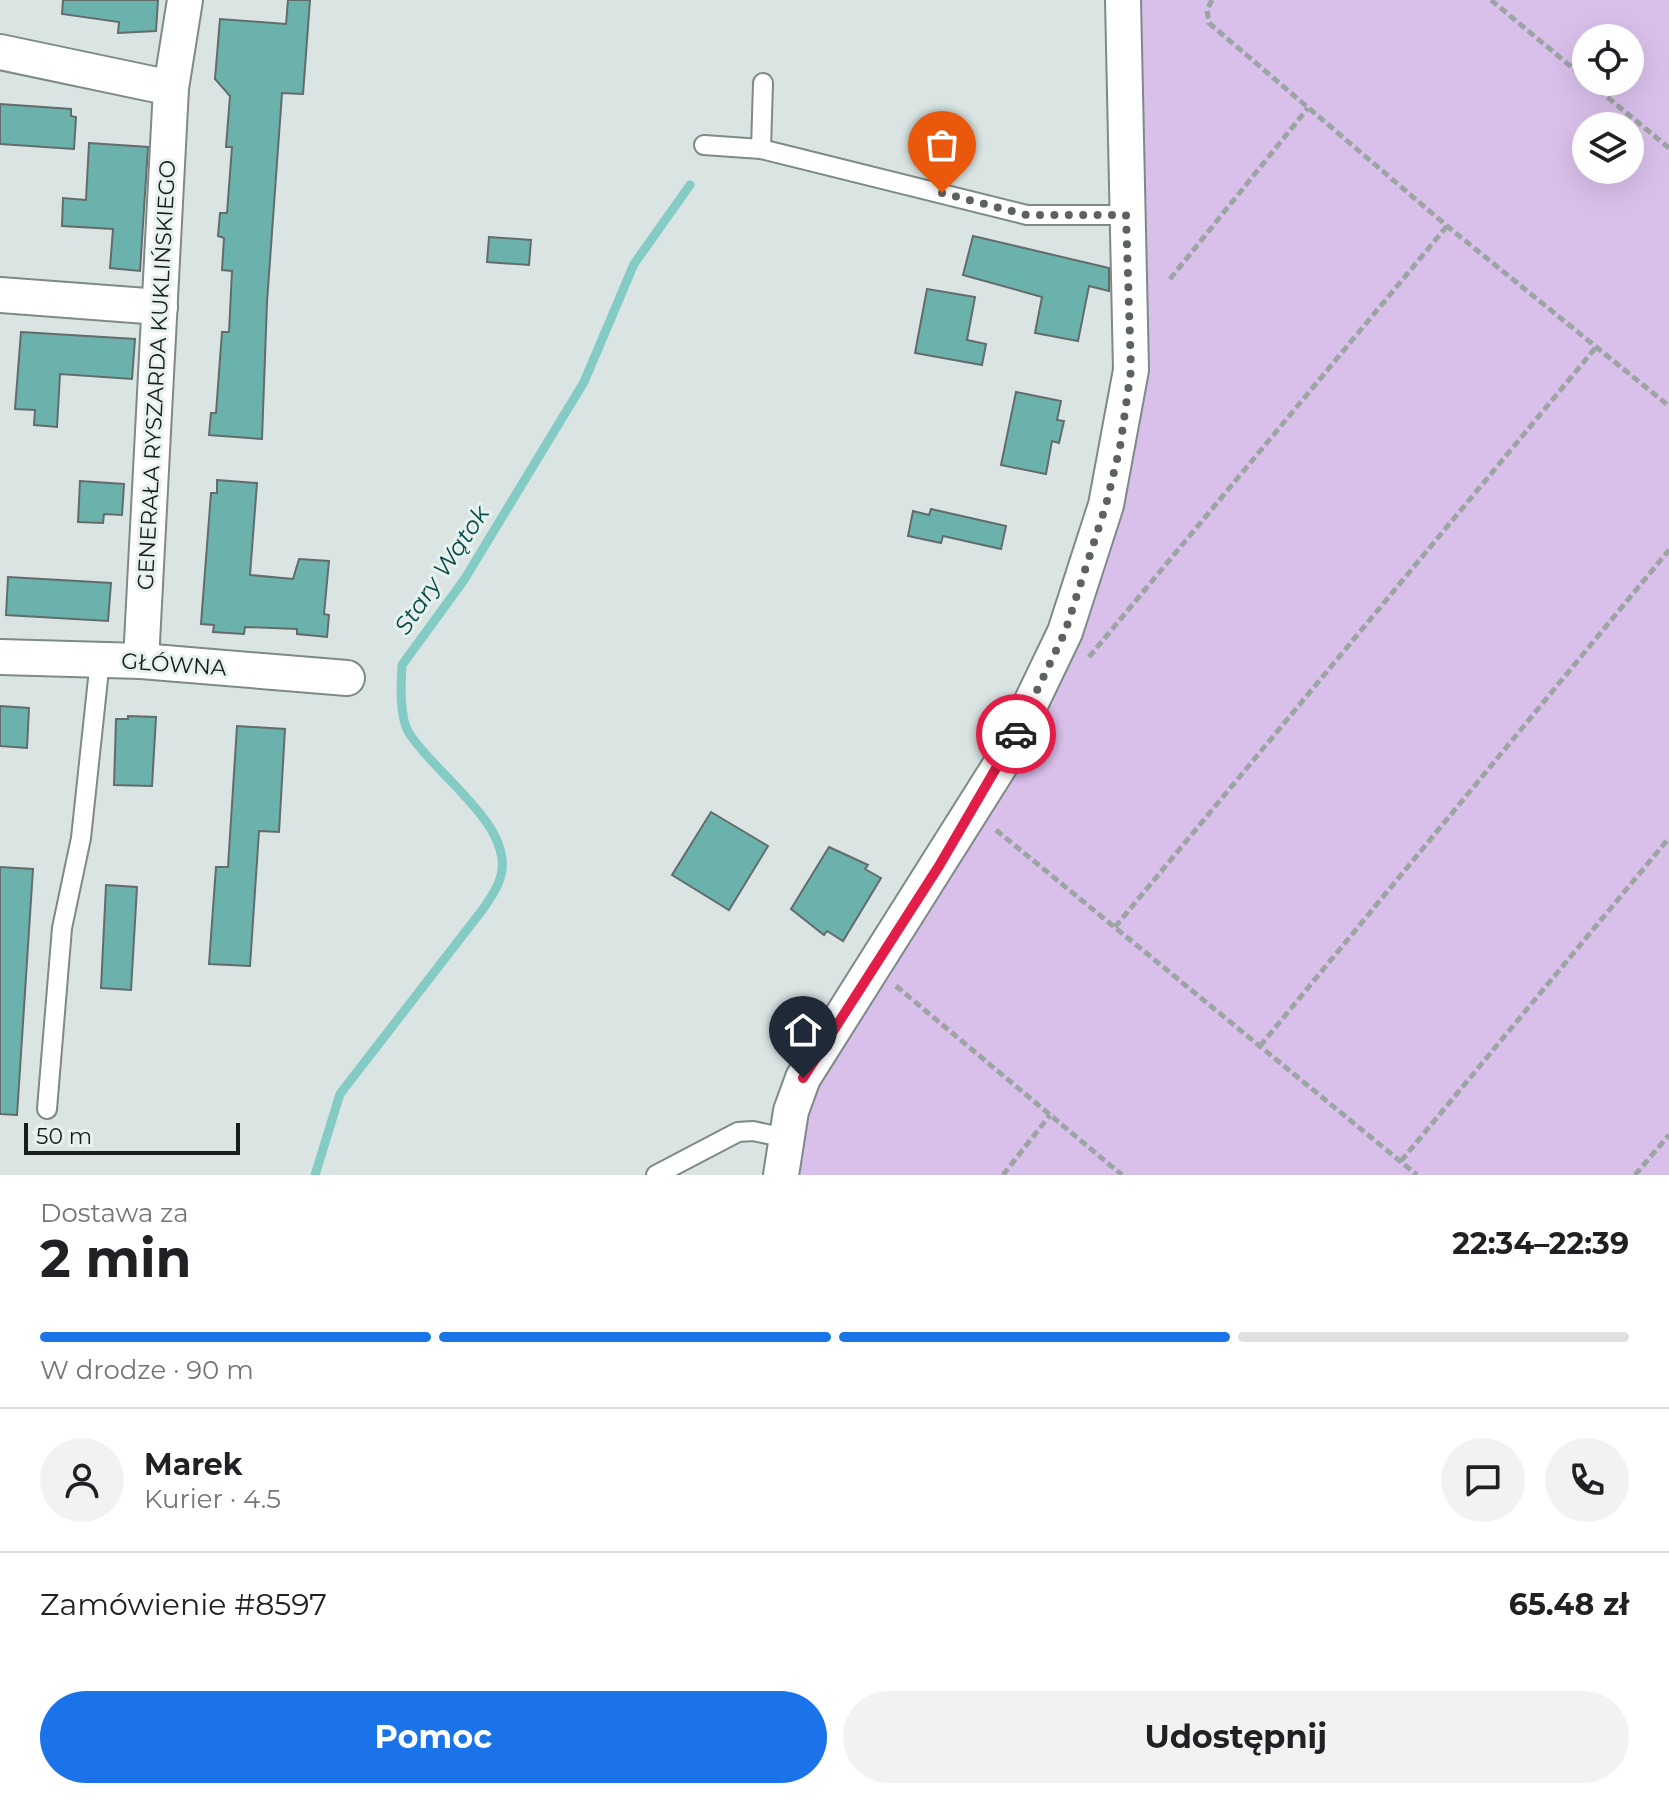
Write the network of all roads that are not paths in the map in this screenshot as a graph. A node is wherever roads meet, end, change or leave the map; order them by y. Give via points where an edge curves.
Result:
1 (185, 0) edge
2 (1123, 0) edge
3 (0, 52) edge
4 (763, 83) dead end
5 (171, 88) junction
6 (704, 145) dead end
7 (761, 149) junction
8 (1126, 215) junction
9 (0, 295) edge
10 (160, 307) junction
11 (0, 657) edge
12 (100, 660) junction
13 (141, 661) junction
14 (347, 678) dead end
15 (47, 1109) dead end
16 (786, 1138) junction
17 (656, 1175) edge
18 (781, 1175) edge

1 - 5 street, GENERAŁA RYSZARDA KUKLIŃSKIEGO
2 - 8 street
3 - 5 street
4 - 7 lane
5 - 10 street, GENERAŁA RYSZARDA KUKLIŃSKIEGO
6 - 7 lane
7 - 8 lane via 1027,215
8 - 16 street via 1131,370 1106,505 1065,632 1004,759 815,1054 791,1111
9 - 10 street
10 - 13 street, GENERAŁA RYSZARDA KUKLIŃSKIEGO
11 - 12 street, GŁÓWNA
12 - 13 street, GŁÓWNA
12 - 15 lane via 81,838 62,928
13 - 14 street, GŁÓWNA
16 - 17 lane via 738,1132
16 - 18 street

